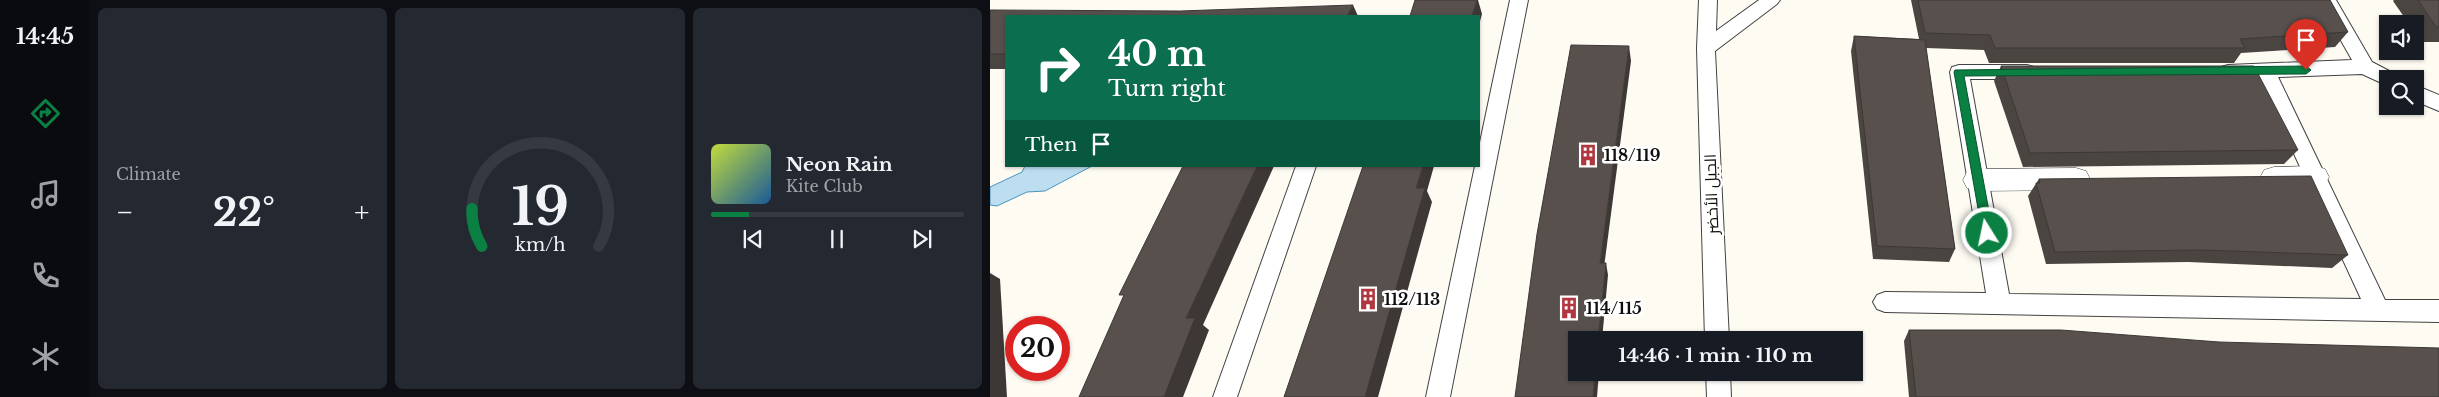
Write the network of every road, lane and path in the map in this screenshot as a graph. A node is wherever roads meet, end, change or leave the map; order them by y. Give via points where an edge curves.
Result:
1 (1519, 0) edge
2 (1708, 0) edge
3 (1771, 0) edge
4 (2326, 0) edge
5 (1706, 48) junction
6 (2365, 68) junction
7 (2048, 72) edge
8 (2206, 72) edge
9 (2266, 72) junction
10 (2379, 75) edge
11 (2424, 96) edge
12 (2439, 104) edge
13 (1306, 167) edge
14 (2315, 177) junction
15 (2252, 178) edge
16 (2103, 179) edge
17 (1977, 180) junction
18 (1885, 302) dead end
19 (2000, 304) junction
20 (2378, 310) junction
21 (2439, 311) edge
22 (1717, 331) edge
23 (1718, 381) edge
24 (1225, 397) edge
25 (1438, 397) edge
26 (1719, 397) edge

1 - 25 lane
2 - 5 lane, الجبل الأخضر
3 - 5 lane
4 - 6 lane
5 - 22 lane, الجبل الأخضر
6 - 9 lane
6 - 10 lane
7 - 17 lane via 1959,72
8 - 9 lane
9 - 14 lane
11 - 12 lane
13 - 24 lane
14 - 15 street
14 - 20 lane
16 - 17 street
17 - 19 lane
18 - 19 lane
19 - 20 lane
20 - 21 lane
23 - 26 lane

